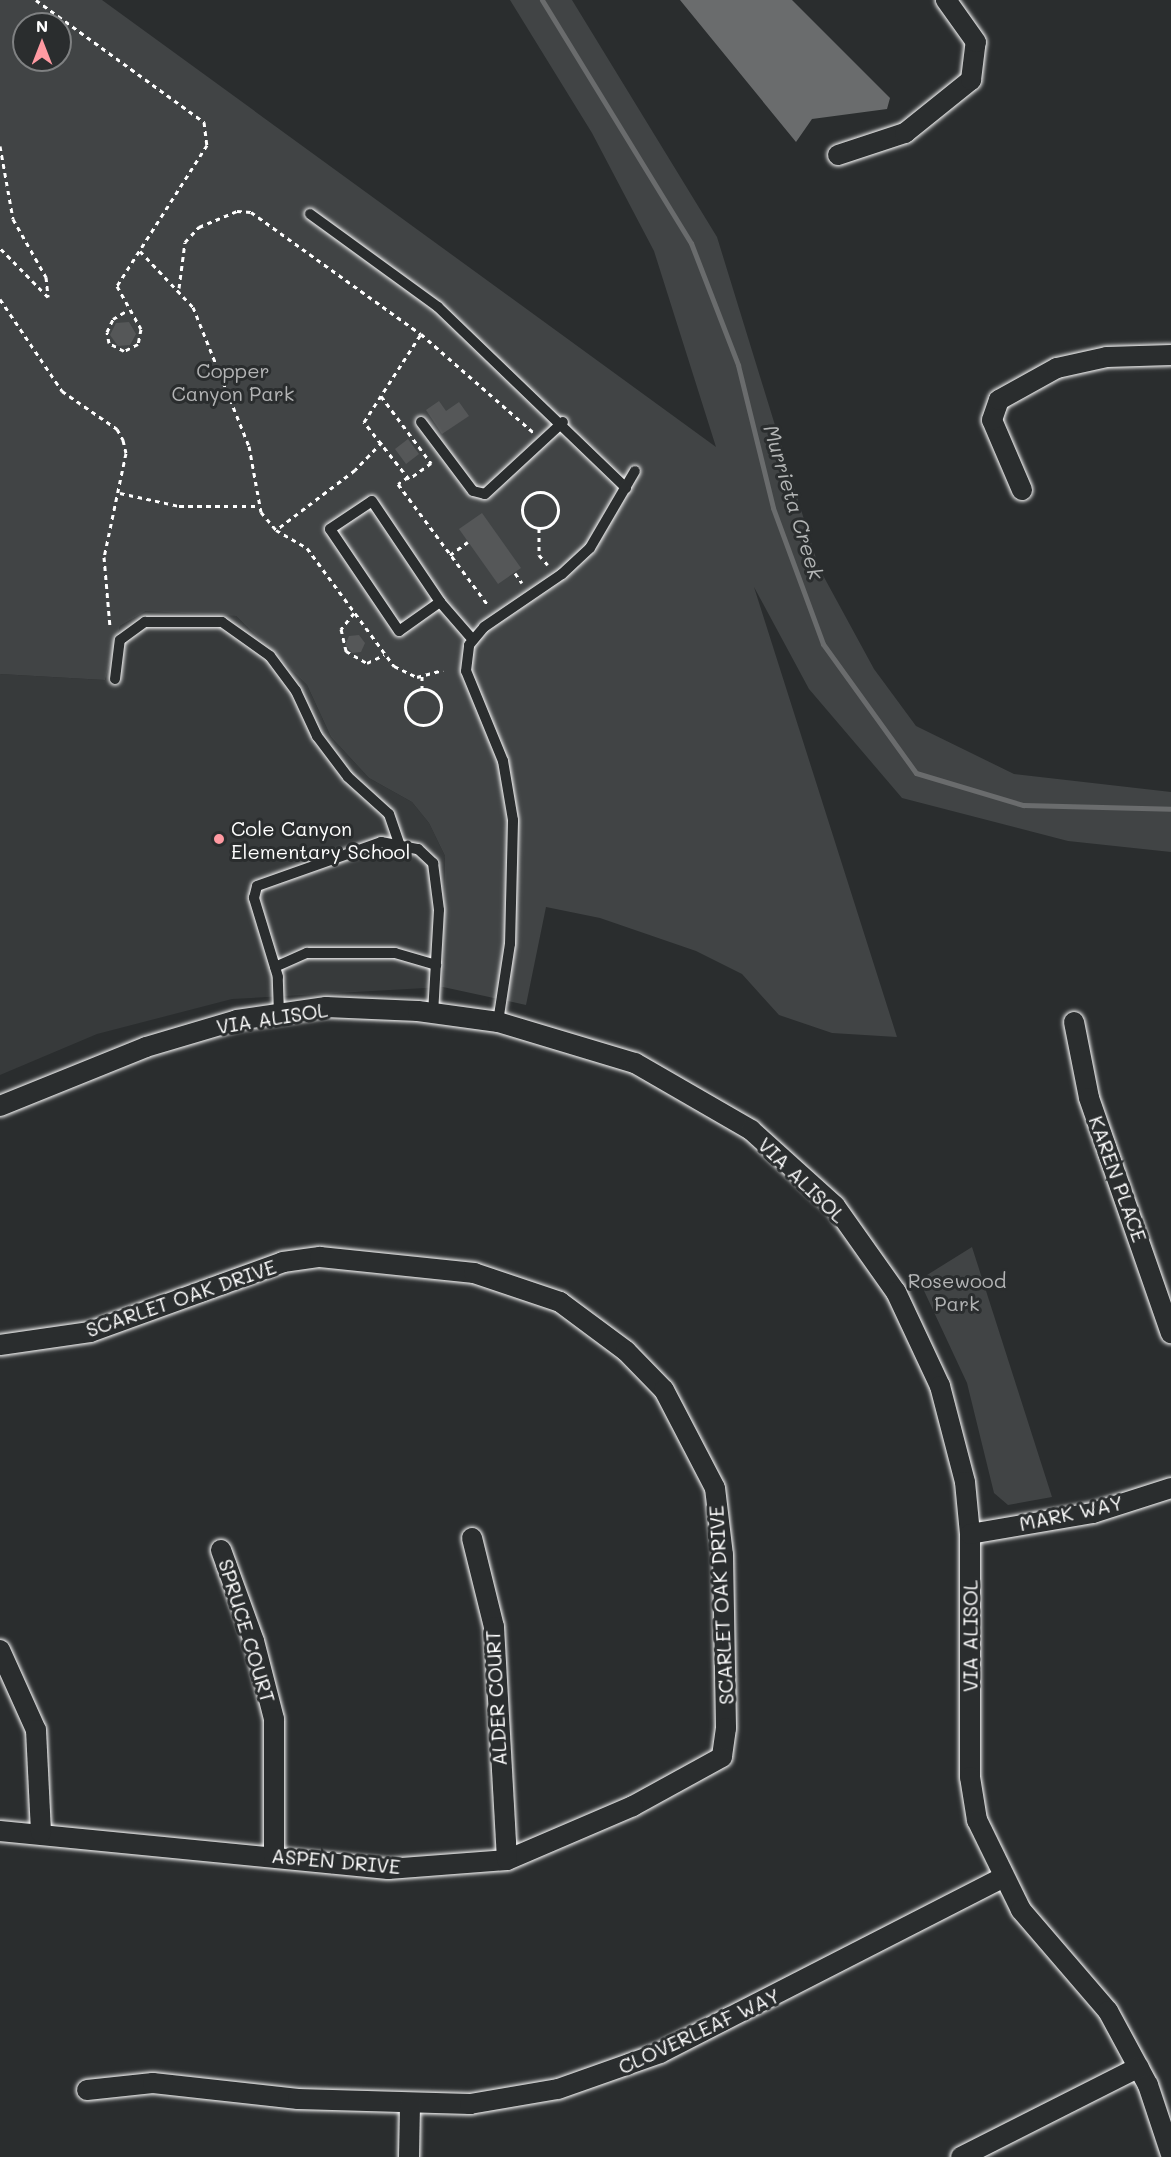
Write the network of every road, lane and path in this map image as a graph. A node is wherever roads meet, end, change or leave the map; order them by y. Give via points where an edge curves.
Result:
1 (36, 0) edge
2 (946, 0) edge
3 (0, 146) edge
4 (838, 155) dead end
5 (310, 214) dead end
6 (0, 248) edge
7 (140, 251) junction
8 (179, 288) junction
9 (0, 299) edge
10 (128, 310) junction
11 (421, 334) dead end
12 (1171, 355) edge
13 (421, 422) dead end
14 (563, 422) junction
15 (634, 471) dead end
16 (408, 477) dead end
17 (626, 488) junction
18 (1022, 490) dead end
19 (120, 493) junction
20 (260, 506) junction
21 (539, 528) junction
22 (276, 530) dead end
23 (468, 542) dead end
24 (450, 555) junction
25 (548, 565) dead end
26 (514, 573) dead end
27 (523, 585) dead end
28 (440, 602) junction
29 (488, 605) dead end
30 (354, 613) dead end
31 (110, 627) dead end
32 (473, 640) junction
33 (385, 655) dead end
34 (422, 676) dead end
35 (116, 679) dead end
36 (422, 689) junction
37 (399, 843) junction
38 (436, 965) junction
39 (275, 967) junction
40 (433, 1013) junction
41 (279, 1014) junction
42 (498, 1023) junction
43 (1074, 1023) dead end
44 (0, 1106) edge
45 (1167, 1306) edge
46 (1171, 1333) edge
47 (0, 1345) edge
48 (1171, 1488) edge
49 (970, 1534) junction
50 (472, 1538) dead end
51 (221, 1550) dead end
52 (0, 1650) edge
53 (722, 1757) joint
54 (0, 1831) edge
55 (41, 1833) junction
56 (274, 1857) junction
57 (507, 1860) junction
58 (1002, 1878) junction
59 (1139, 2067) junction
60 (87, 2090) dead end
61 (410, 2104) junction
62 (1171, 2154) edge
63 (410, 2157) edge
64 (961, 2157) edge

1 - 7 path via 204,122 207,145
2 - 4 street via 976,42 971,80 905,133
3 - 6 path via 13,219 46,277 48,297
5 - 14 lane via 438,307
7 - 8 path
7 - 10 path via 117,286
8 - 11 path via 185,242 199,227 237,211 251,212
8 - 20 path via 193,307 249,446
9 - 19 path via 62,391 117,429 126,453
10 - 10 path via 141,336 124,351 109,342 107,332 113,319
12 - 18 street via 1107,357 1057,368 999,400 992,420
13 - 14 lane via 473,491 485,494
14 - 17 lane
15 - 17 lane
16 - 24 path via 398,484
17 - 32 lane via 590,548
19 - 20 path via 197,508
19 - 31 path via 104,557
20 - 22 path
21 - 21 path via 553,522 558,512 550,495 538,492 528,497 522,512
21 - 25 path via 539,555
23 - 24 path
24 - 29 path
26 - 27 path
28 - 28 lane via 372,501 330,529 399,631
28 - 32 lane
30 - 33 path via 341,629 346,651 367,663
32 - 42 lane via 466,671 503,761 513,820 512,924
34 - 36 path
35 - 37 lane via 120,640 145,622 222,622 240,632 270,656 296,691 317,736 348,777 389,814
36 - 36 path via 408,697 405,709 421,725 432,722 441,708 434,693
37 - 38 lane via 418,849 434,863 439,910
37 - 39 lane via 359,849 257,886 254,898
38 - 39 lane via 395,953 307,953
38 - 40 lane
39 - 41 lane
40 - 41 street, VIA ALISOL via 326,1007
40 - 42 street, VIA ALISOL
41 - 44 street, VIA ALISOL via 237,1020 146,1047
42 - 49 street, VIA ALISOL via 635,1063 751,1130 835,1206 896,1292 940,1386 964,1482
43 - 45 street, KAREN PLACE via 1089,1098
45 - 46 street, KAREN PLACE
47 - 53 street, SCARLET OAK DRIVE via 90,1332 283,1262 320,1257 474,1273 560,1302 626,1351 664,1390 715,1488 723,1555 726,1728
48 - 49 street, MARK WAY via 1093,1513
49 - 58 street, VIA ALISOL via 970,1777 977,1820
50 - 57 street, ALDER COURT via 494,1627
51 - 56 street, SPRUCE COURT via 254,1641 274,1719
52 - 55 street via 36,1730
53 - 57 street, ASPEN DRIVE via 633,1806
54 - 55 street, ASPEN DRIVE
55 - 56 street, ASPEN DRIVE
56 - 57 street, ASPEN DRIVE via 388,1869
58 - 59 street, VIA ALISOL via 1021,1910 1108,2012
58 - 61 street, CLOVERLEAF WAY via 618,2070 558,2089 470,2104
59 - 62 street, VIA ALISOL
59 - 64 street
60 - 61 street, CLOVERLEAF WAY via 153,2083
61 - 63 street

